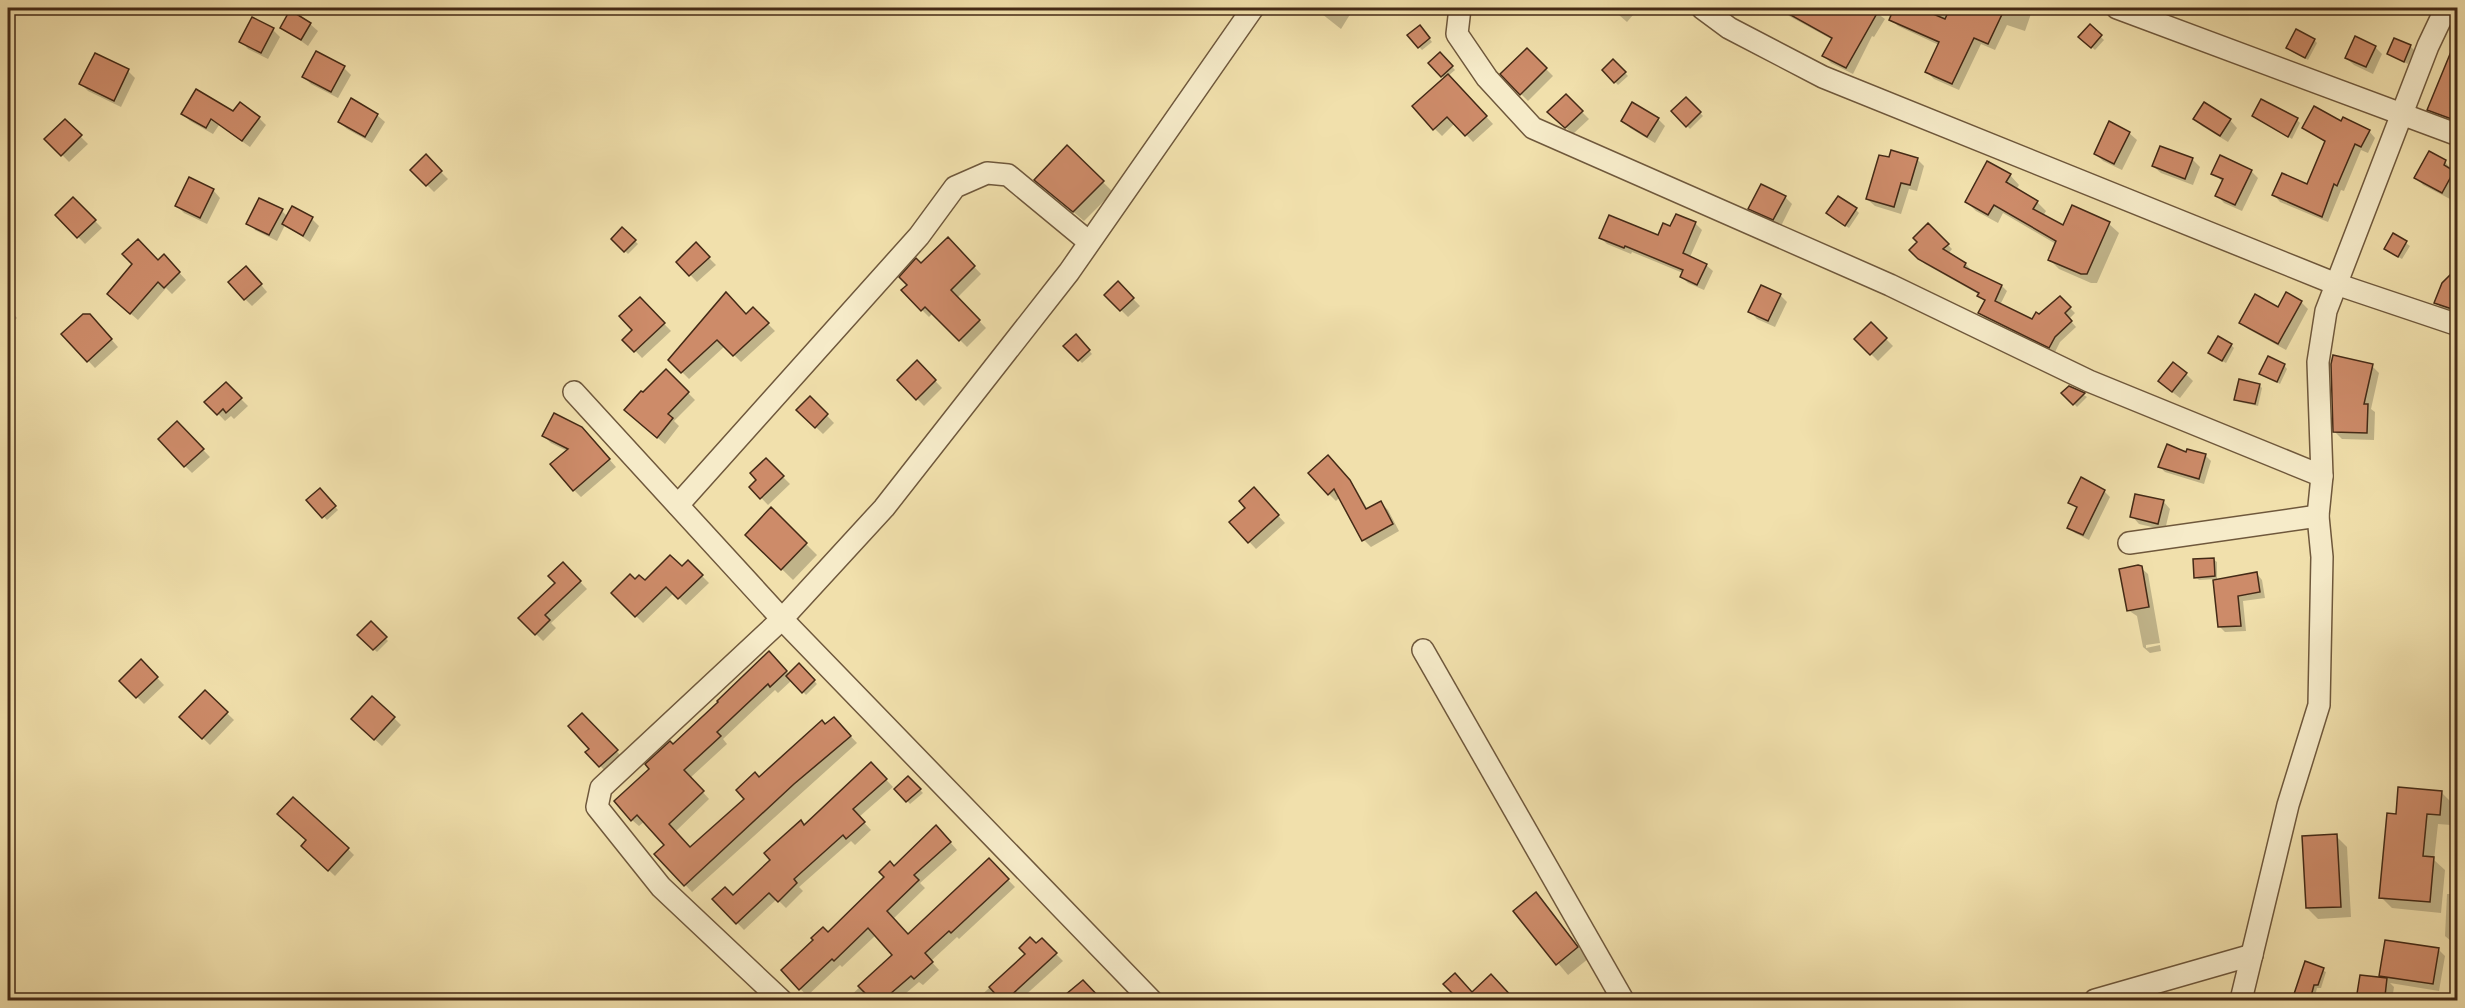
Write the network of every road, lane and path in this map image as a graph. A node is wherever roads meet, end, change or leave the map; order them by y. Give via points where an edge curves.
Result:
1 (1254, 8) edge
2 (1460, 8) edge
3 (1702, 8) edge
4 (2117, 8) edge
5 (2446, 8) edge
6 (2402, 115) junction
7 (2457, 135) edge
8 (1089, 242) junction
9 (2336, 284) junction
10 (2457, 325) edge
11 (574, 392) dead end
12 (2322, 476) junction
13 (678, 506) junction
14 (2318, 516) junction
15 (2129, 543) dead end
16 (782, 619) junction
17 (1423, 650) dead end
18 (2252, 955) junction
19 (781, 1000) edge
20 (1151, 1000) edge
21 (1623, 1000) edge
22 (2095, 1000) edge
23 (2241, 1000) edge

1 - 8 street
2 - 12 street via 1457,34 1487,78 1533,128 1890,285 2089,381
3 - 9 street via 1729,28 1823,77
4 - 6 street
5 - 6 street
6 - 7 street
6 - 9 street
8 - 13 street via 1008,175 987,173 955,187 919,236
8 - 16 street via 884,508
9 - 10 street
9 - 12 street via 2326,311 2318,362
11 - 13 street
12 - 14 street
13 - 16 street
14 - 15 street
14 - 18 street via 2322,557 2319,705 2288,805
16 - 19 street via 601,788 597,807 661,887
16 - 20 street
17 - 21 street
18 - 22 street
18 - 23 street

